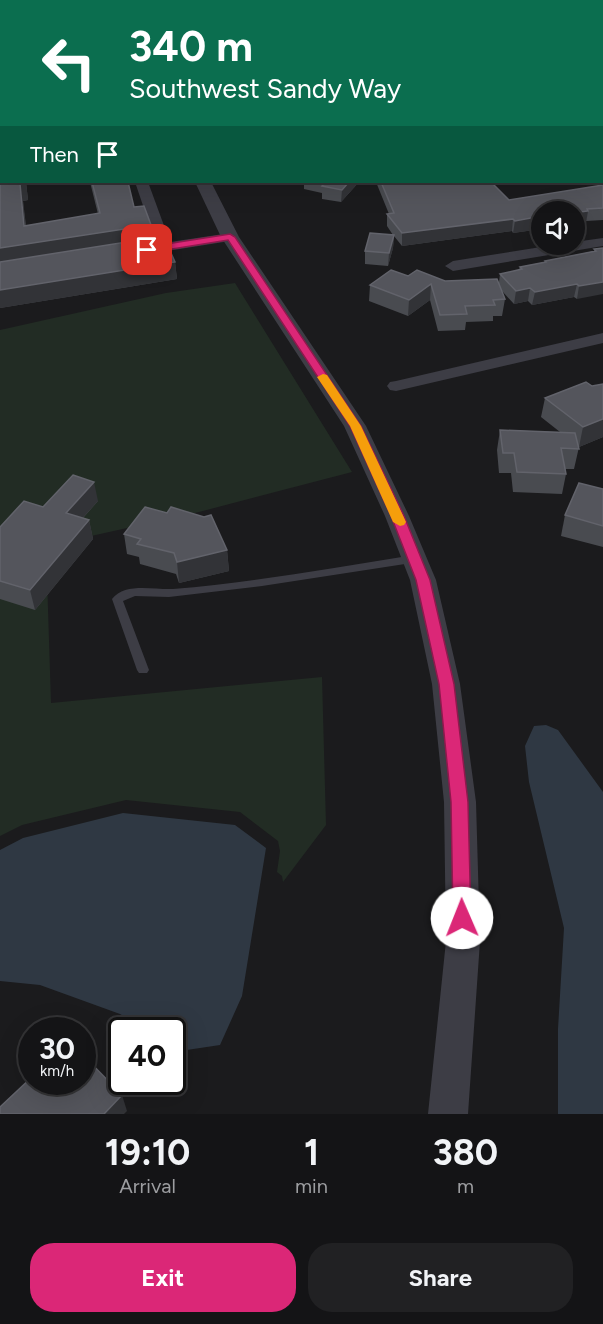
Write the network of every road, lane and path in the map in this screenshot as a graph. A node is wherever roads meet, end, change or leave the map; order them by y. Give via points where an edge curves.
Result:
1 (141, 183) edge
2 (203, 183) edge
3 (230, 237) junction
4 (603, 242) edge
5 (164, 247) junction
6 (124, 254) edge
7 (453, 266) dead end
8 (603, 338) edge
9 (396, 386) dead end
10 (414, 559) junction
11 (143, 670) dead end
12 (448, 1114) edge

1 - 5 street
2 - 3 street
3 - 5 street
3 - 10 street via 356,426
4 - 7 street
5 - 6 street
8 - 9 street
10 - 11 lane via 236,588 158,594 126,592 117,599
10 - 12 street via 423,580 446,684 460,802 463,941

